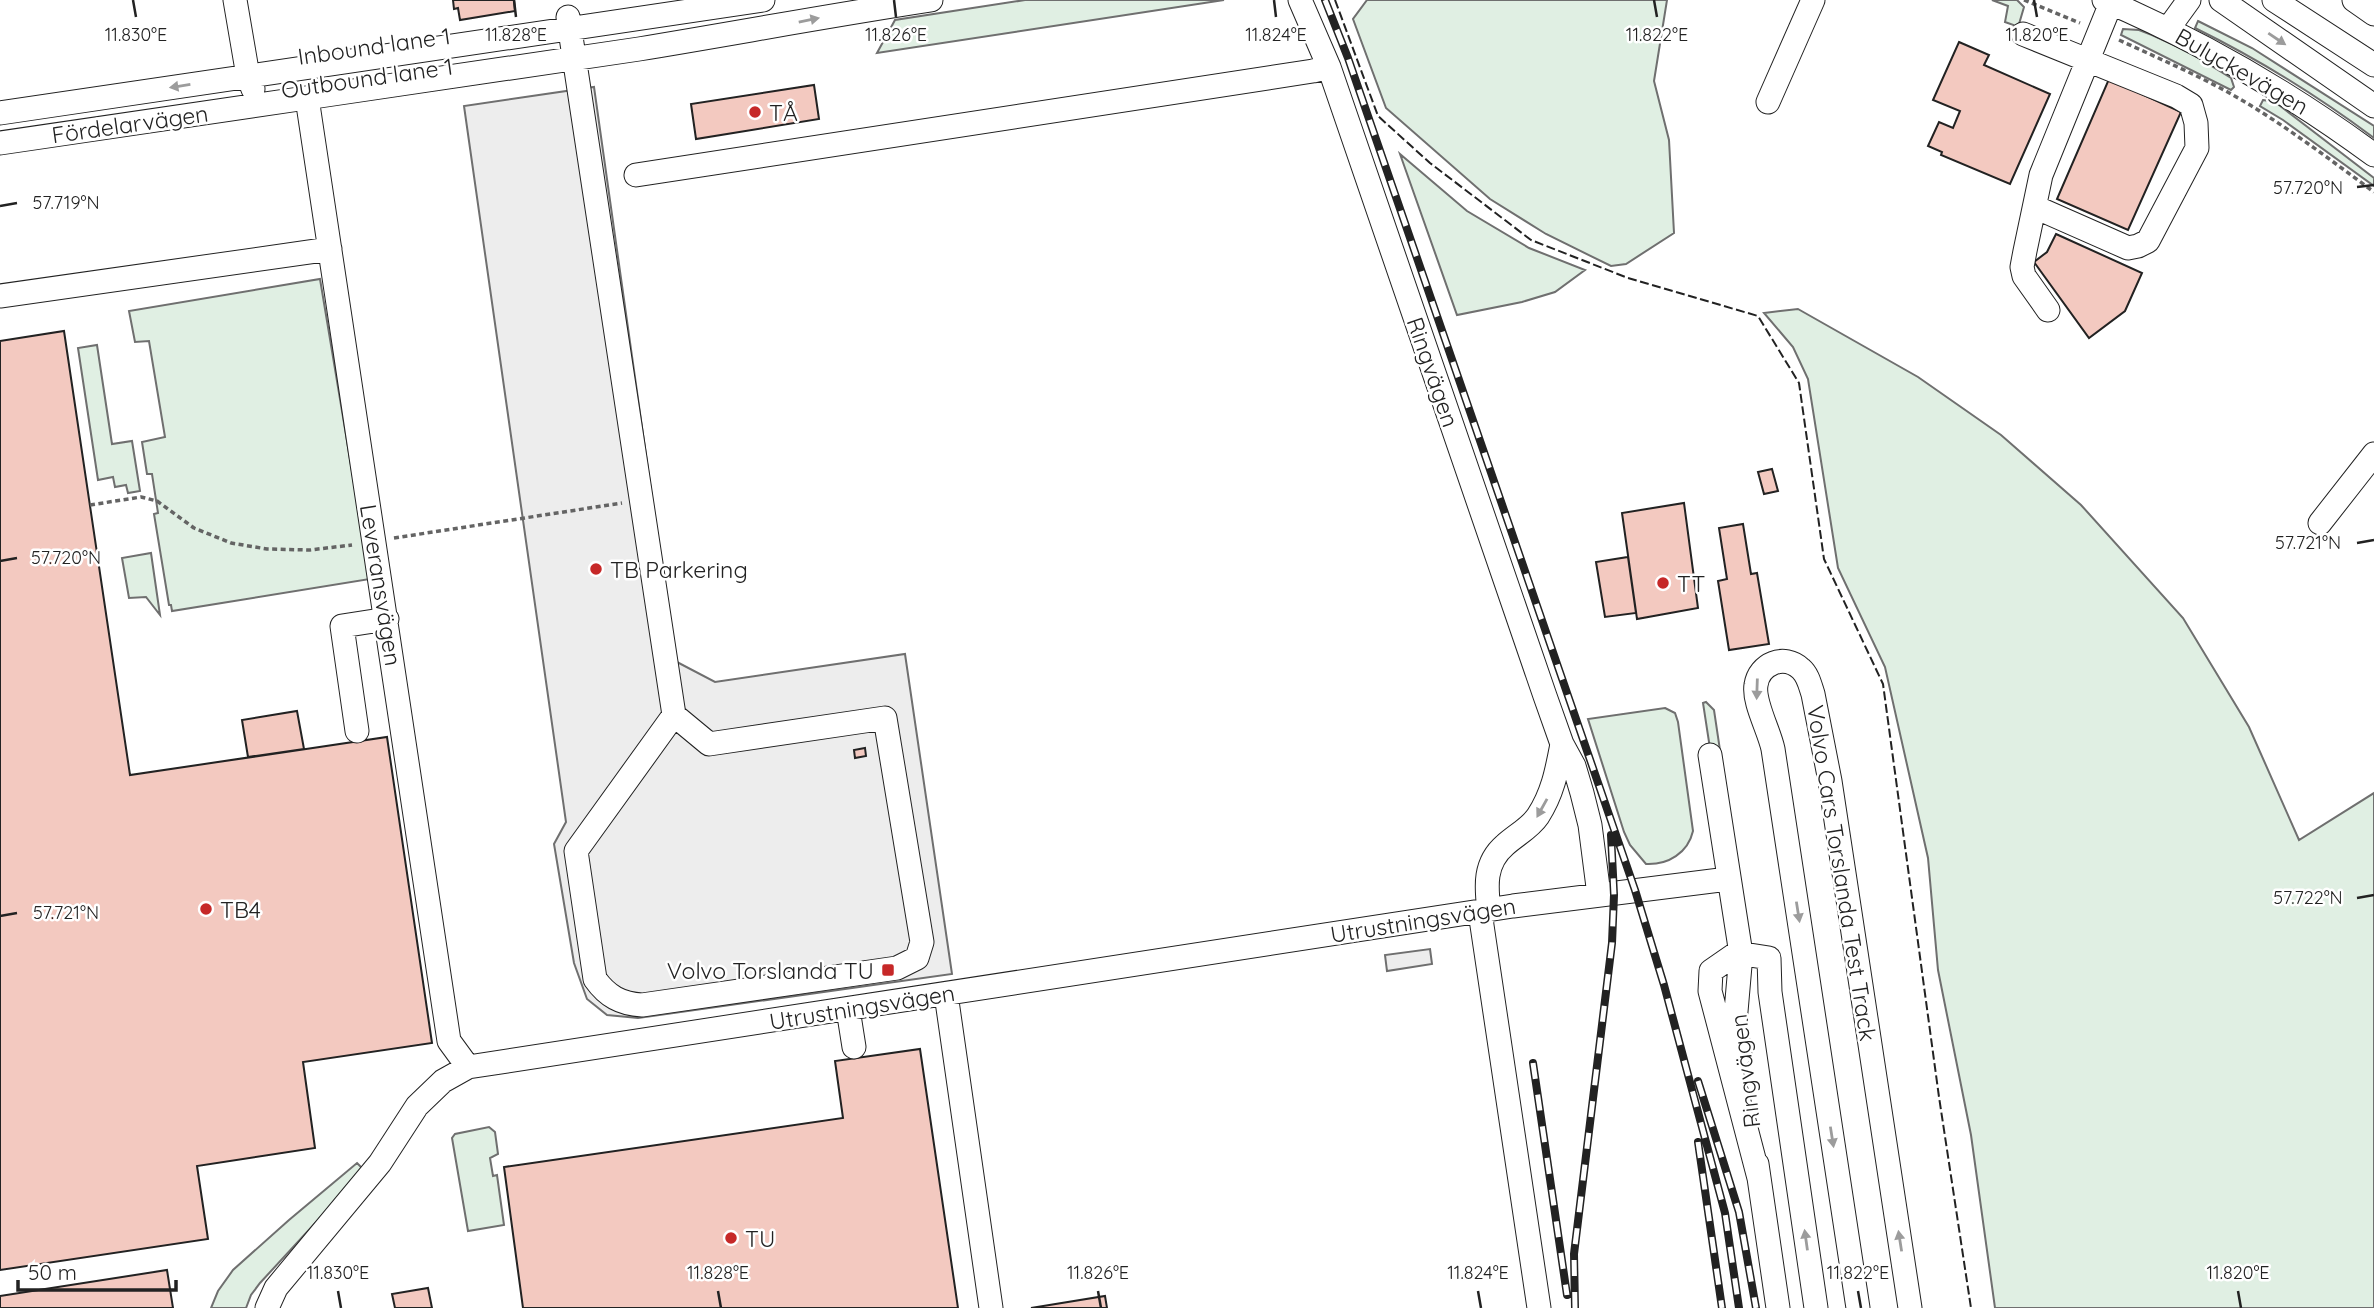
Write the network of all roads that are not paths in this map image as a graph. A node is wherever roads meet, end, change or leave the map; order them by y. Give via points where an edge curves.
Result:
1 (235, 0) edge
2 (763, 0) edge
3 (931, 0) edge
4 (1813, 0) edge
5 (2189, 0) edge
6 (2221, 0) edge
7 (2274, 0) edge
8 (2354, 0) edge
9 (1300, 1) edge
10 (2107, 2) edge
11 (681, 3) edge
12 (2374, 14) edge
13 (650, 17) junction
14 (727, 25) junction
15 (772, 28) junction
16 (2168, 29) junction
17 (2023, 34) dead end
18 (571, 38) junction
19 (2088, 60) junction
20 (2374, 65) edge
21 (1328, 66) junction
22 (252, 85) junction
23 (307, 98) junction
24 (1768, 103) dead end
25 (2374, 106) edge
26 (0, 113) edge
27 (0, 143) edge
28 (2374, 155) edge
29 (636, 175) dead end
30 (2035, 206) junction
31 (330, 249) junction
32 (0, 296) edge
33 (2048, 310) dead end
34 (2374, 454) edge
35 (2320, 523) dead end
36 (387, 619) junction
37 (674, 715) junction
38 (357, 731) dead end
39 (1562, 744) junction
40 (1710, 755) dead end
41 (1728, 879) junction
42 (1598, 895) junction
43 (1484, 911) junction
44 (1741, 954) junction
45 (946, 994) junction
46 (848, 1009) junction
47 (854, 1047) dead end
48 (468, 1067) junction
49 (267, 1308) edge
50 (991, 1308) edge
51 (1539, 1308) edge
52 (1778, 1308) edge
53 (1816, 1308) edge
54 (1858, 1308) edge
55 (1910, 1308) edge

1 - 22 street
2 - 11 street
15 -> 3 street
4 - 24 street
5 - 16 street
6 -> 25 street
7 - 20 street
8 - 12 street
9 - 21 street, Ringvägen
10 - 16 street, Bulyckevägen
10 - 19 street
11 - 13 street
11 - 13 street
11 - 14 street
11 - 18 street, Inbound lane 1
13 - 18 street
14 - 15 street
14 - 18 street, Outbound lane 1
15 - 18 street
16 - 28 street, Bulyckevägen via 2287,95
17 - 19 street
18 - 22 street, Inbound lane 1
18 - 22 street, Outbound lane 1
18 - 23 street
18 - 37 street
19 - 30 street via 2041,175
19 - 30 street via 2191,105 2197,148 2148,241 2138,246 2128,248
21 - 29 street
21 - 39 street, Ringvägen
22 - 23 street
22 -> 26 street, Fördelarvägen
22 - 27 street, Fördelarvägen
23 - 31 street, Leveransvägen
30 - 33 street via 2022,267
31 - 32 street
31 - 36 street, Leveransvägen
34 - 35 street
36 - 38 street via 342,626
36 - 48 street, Leveransvägen via 449,1041
37 - 37 street via 576,851 594,979 603,991 642,1005 897,968 917,958 922,942 884,718 709,744
39 - 42 street, Ringvägen via 1574,766 1587,814
39 -> 43 street via 1553,788 1537,818 1491,863
40 - 41 street, Ringvägen
41 - 42 street
41 - 44 street, Ringvägen
42 - 43 street, Utrustningsvägen
43 - 45 street, Utrustningsvägen
43 - 51 street
44 - 52 street, Ringvägen via 1735,1023
53 -> 44 street via 1770,992 1769,958
45 - 46 street, Utrustningsvägen
45 - 50 street
46 - 47 street
46 - 48 street, Utrustningsvägen
48 - 49 street, Utrustningsvägen via 443,1081 417,1106 380,1163 276,1288
55 -> 54 street, Volvo Cars Torslanda Test Track via 1813,694 1801,669 1780,660 1759,673 1755,694 1773,749

